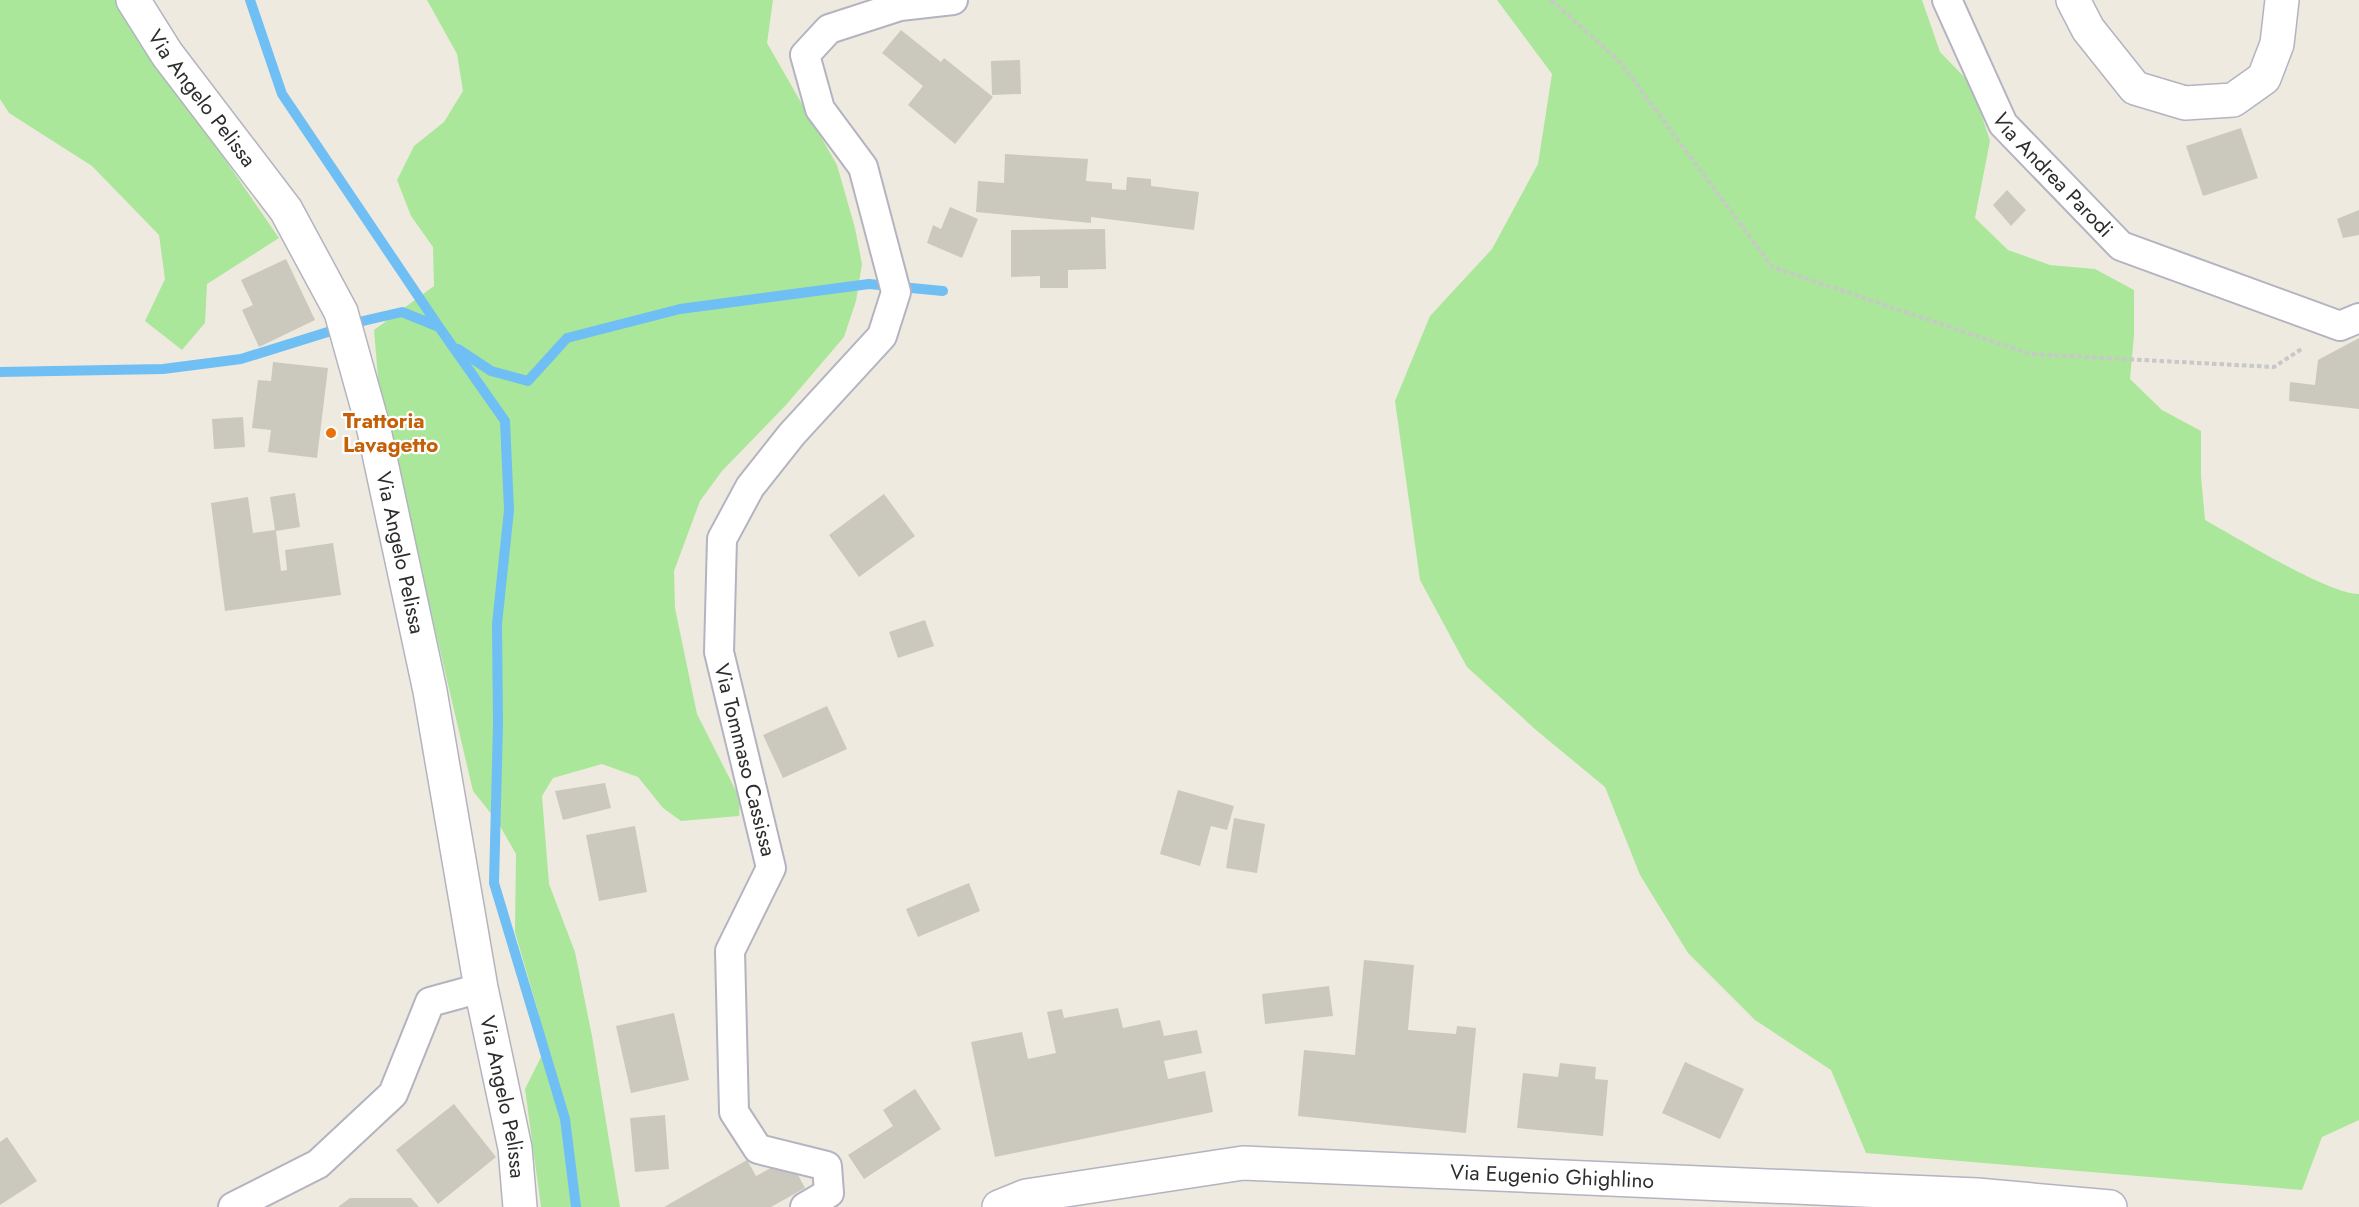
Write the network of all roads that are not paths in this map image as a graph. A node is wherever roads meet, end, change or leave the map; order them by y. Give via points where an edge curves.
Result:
1 (133, 0) edge
2 (953, 0) edge
3 (1947, 0) edge
4 (2073, 0) edge
5 (2282, 0) edge
6 (2349, 322) edge
7 (481, 988) junction
8 (234, 1207) edge
9 (520, 1207) edge
10 (805, 1207) edge
11 (999, 1207) edge
12 (2110, 1207) edge

1 - 7 street, Via Angelo Pelissa via 167,54 286,210 340,312 374,430 430,691
2 - 10 street, Via Tommaso Cassissa via 900,6 829,29 805,55 819,109 863,167 896,292 882,336 792,434 750,487 722,539 719,652 771,868 730,951 734,1112 758,1149 827,1166 829,1193
3 - 6 street, Via Andrea Parodi via 2003,124 2121,246
4 - 5 street via 2088,29 2135,88 2185,103 2233,100 2264,78 2277,44
7 - 8 street, Via Angelo Pelissa via 429,1002 393,1094 318,1164
7 - 9 street, Via Angelo Pelissa via 515,1148
11 - 12 street, Via Eugenio Ghighlino via 1026,1196 1244,1163 1977,1194

